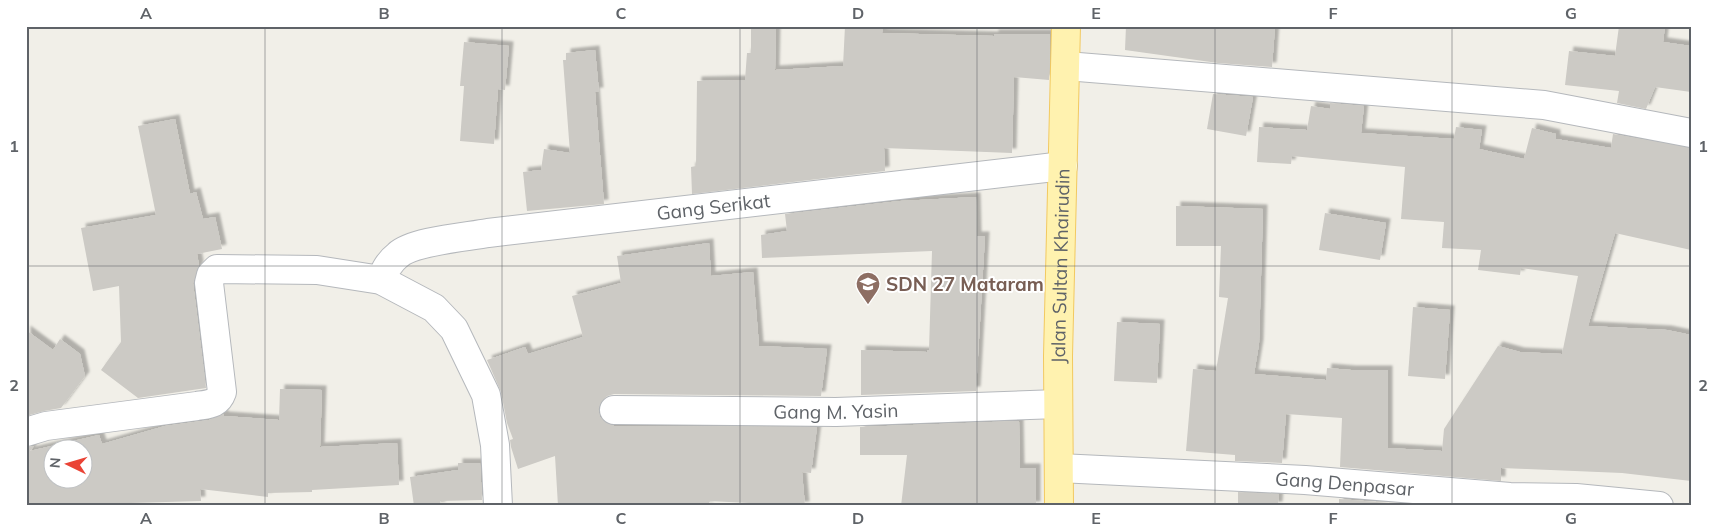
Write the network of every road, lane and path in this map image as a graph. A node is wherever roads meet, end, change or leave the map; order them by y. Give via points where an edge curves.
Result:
1 (1066, 26) edge
2 (1066, 66) junction
3 (1691, 133) edge
4 (1063, 166) junction
5 (381, 280) junction
6 (1058, 404) junction
7 (614, 410) dead end
8 (26, 432) edge
9 (1059, 468) junction
10 (498, 506) edge
11 (1059, 506) edge
12 (1659, 506) edge

1 - 2 main road, Jalan Sultan Khairudin
2 - 3 street via 1544,105
2 - 4 main road, Jalan Sultan Khairudin
4 - 5 street, Gang Serikat via 488,233 419,245 399,253 386,266
4 - 6 main road, Jalan Sultan Khairudin
5 - 8 street via 317,270 217,269 209,283 222,392 220,399 197,406 46,426
5 - 10 street via 434,308 454,329 486,395 495,445
6 - 7 street, Gang M. Yasin via 836,412
6 - 9 main road, Jalan Sultan Khairudin
9 - 11 main road, Jalan Sultan Khairudin
9 - 12 street, Gang Denpasar via 1305,480

